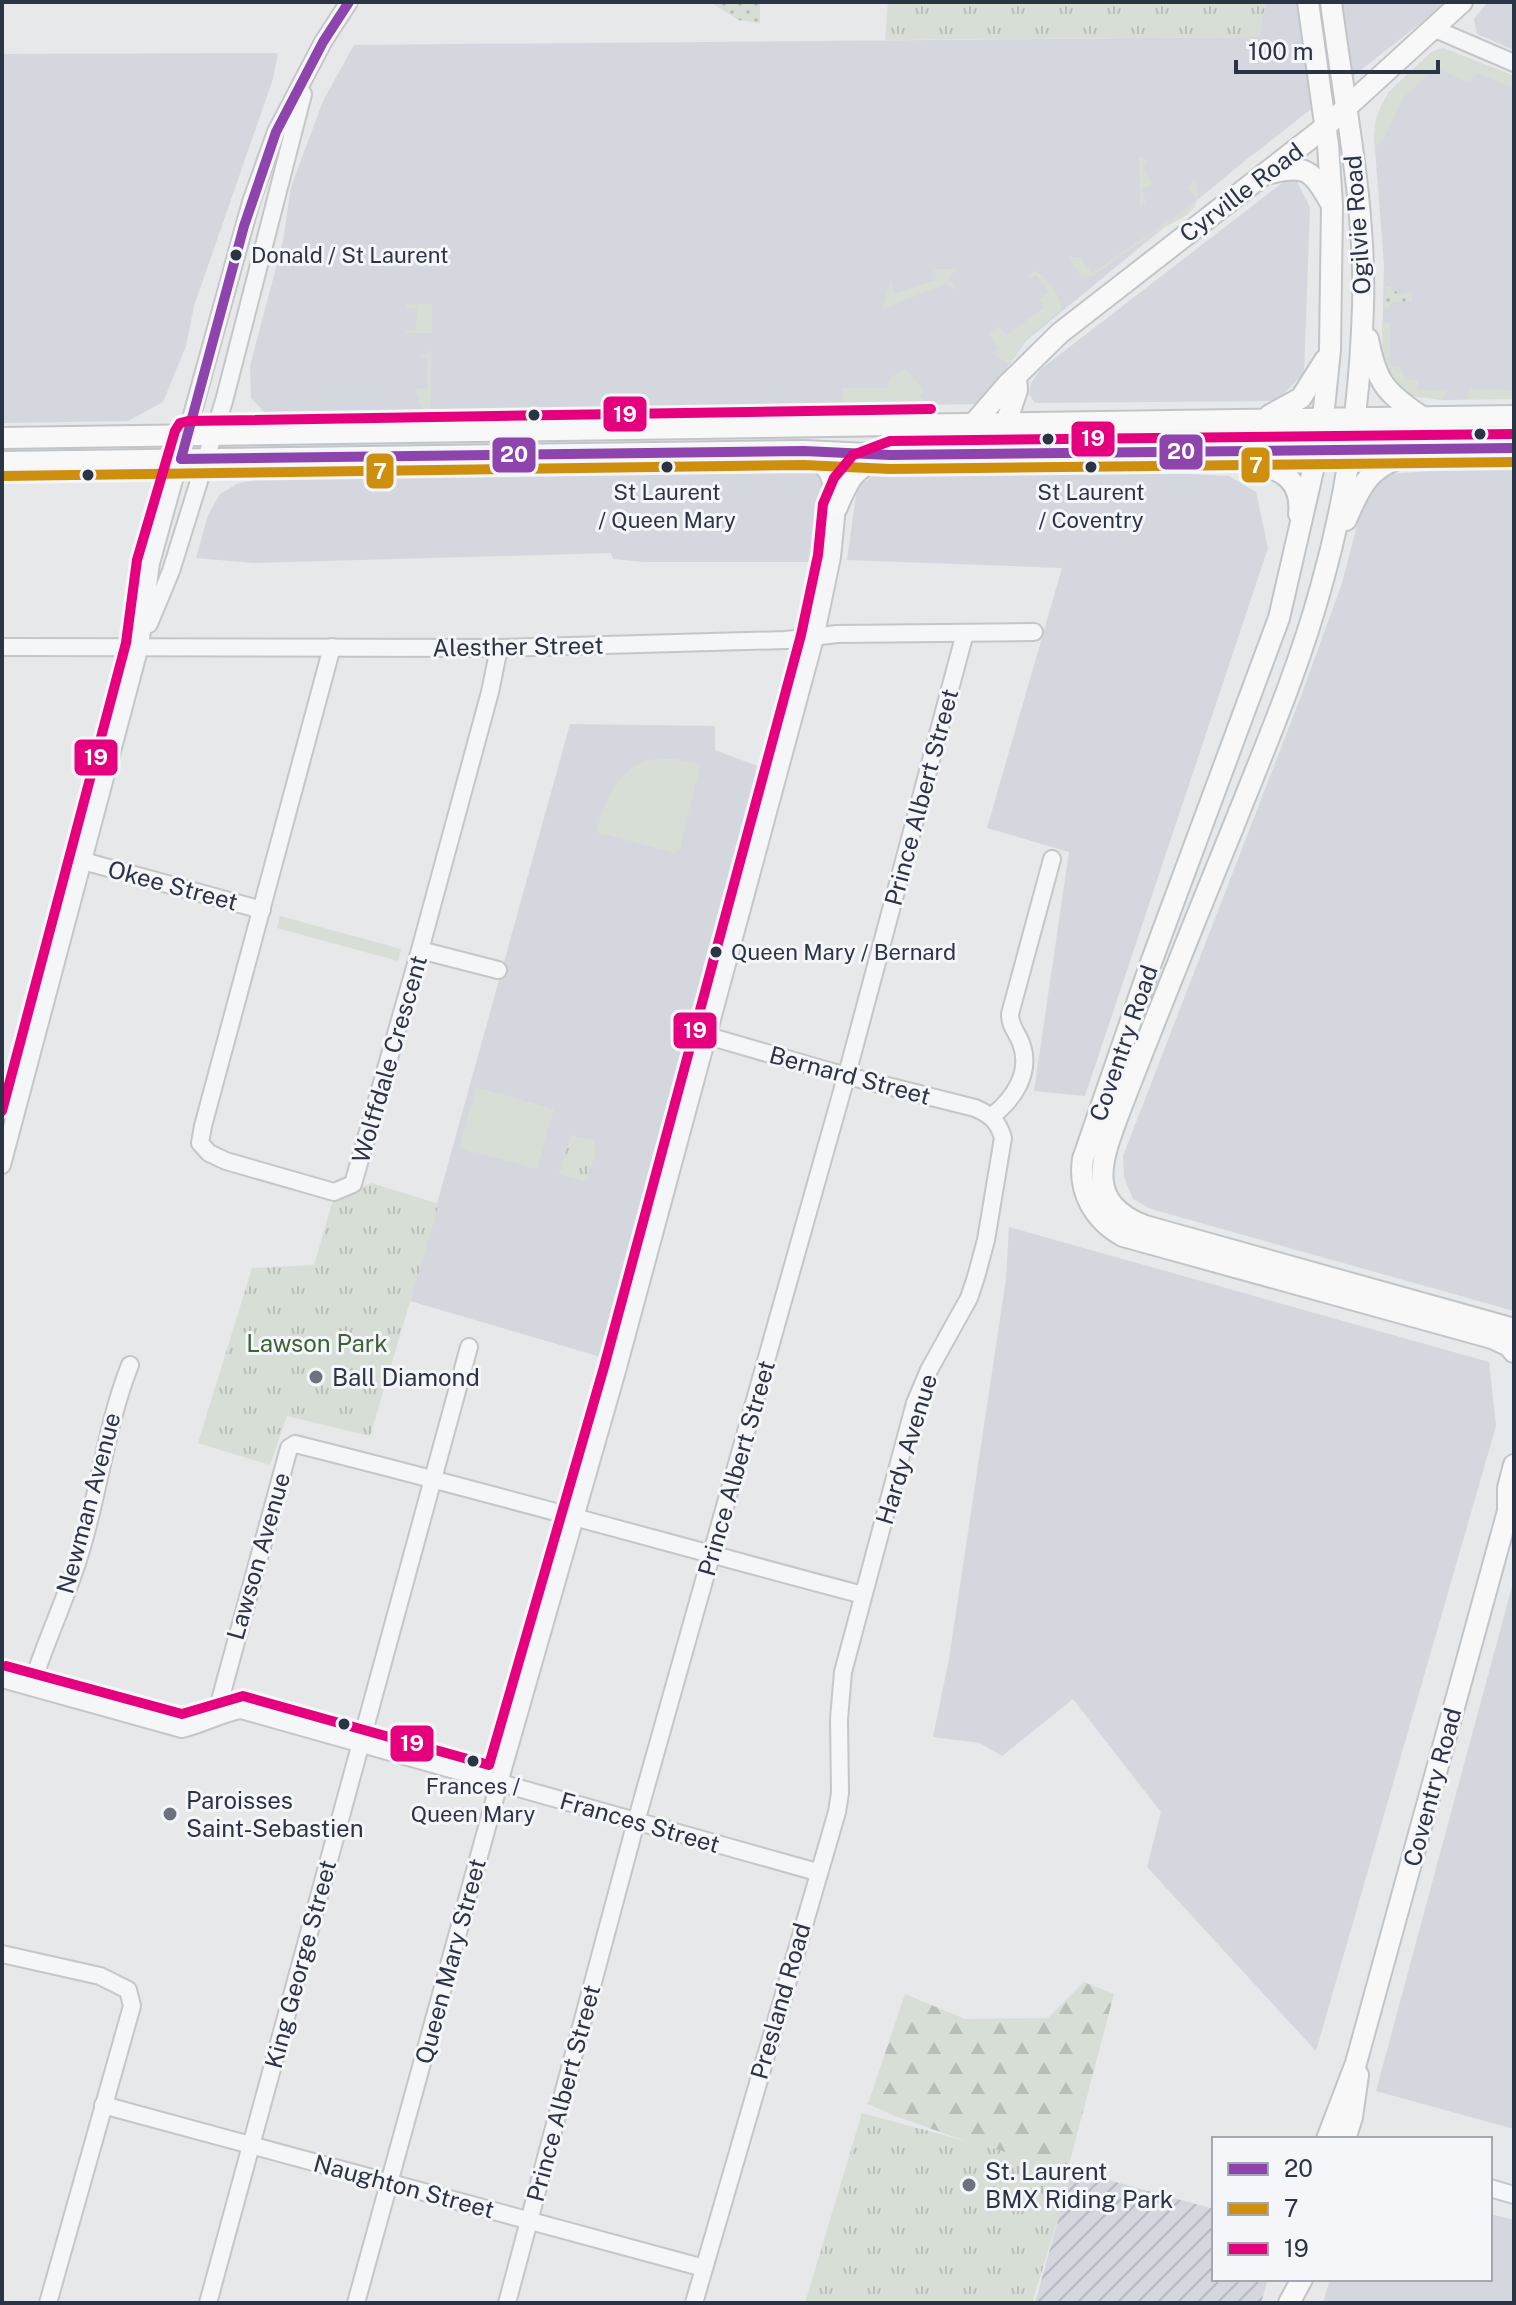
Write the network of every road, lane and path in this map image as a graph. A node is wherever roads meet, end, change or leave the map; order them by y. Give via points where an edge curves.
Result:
1 (349, 2) edge
2 (1308, 2) edge
3 (1331, 2) edge
4 (1462, 2) edge
5 (1435, 29) junction
6 (1514, 63) edge
7 (307, 73) junction
8 (1346, 110) junction
9 (1325, 127) junction
10 (1266, 174) junction
11 (1332, 205) junction
12 (1363, 308) junction
13 (1330, 350) junction
14 (1016, 378) junction
15 (1514, 416) edge
16 (1422, 417) junction
17 (1323, 418) junction
18 (1356, 418) junction
19 (1261, 419) junction
20 (974, 423) junction
21 (1006, 423) junction
22 (188, 435) junction
23 (212, 435) junction
24 (2, 438) edge
25 (1432, 448) junction
26 (1514, 448) edge
27 (1189, 450) junction
28 (1317, 450) junction
29 (1351, 450) junction
30 (804, 451) junction
31 (1000, 453) junction
32 (890, 455) junction
33 (205, 458) junction
34 (181, 459) junction
35 (2, 462) edge
36 (837, 507) junction
37 (1329, 556) junction
38 (1293, 563) junction
39 (1034, 632) dead end
40 (965, 633) junction
41 (815, 638) junction
42 (140, 646) junction
43 (2, 647) edge
44 (332, 647) junction
45 (499, 648) junction
46 (1052, 859) dead end
47 (83, 861) junction
48 (262, 910) junction
49 (420, 950) junction
50 (498, 970) dead end
51 (708, 1036) junction
52 (846, 1075) junction
53 (992, 1116) junction
54 (2, 1165) edge
55 (1514, 1329) edge
56 (469, 1347) dead end
57 (1514, 1352) edge
58 (130, 1365) dead end
59 (1514, 1465) edge
60 (432, 1477) junction
61 (1511, 1506) edge
62 (574, 1518) junction
63 (711, 1555) junction
64 (863, 1595) junction
65 (2, 1679) edge
66 (31, 1687) junction
67 (841, 1696) joint
68 (216, 1715) junction
69 (361, 1744) junction
70 (499, 1782) junction
71 (636, 1822) junction
72 (817, 1872) junction
73 (2, 1954) edge
74 (1356, 2063) junction
75 (103, 2105) junction
76 (1328, 2137) edge
77 (1346, 2137) edge
78 (251, 2144) junction
79 (389, 2182) junction
80 (1492, 2189) edge
81 (1514, 2195) edge
82 (529, 2220) junction
83 (704, 2268) junction
84 (1287, 2281) edge
85 (1301, 2281) edge
86 (48, 2303) edge
87 (208, 2303) edge
88 (356, 2303) edge
89 (507, 2303) edge
90 (694, 2303) edge
91 (1289, 2303) edge

1 - 7 street
2 - 9 main road, Ogilvie Road
3 - 8 main road, Ogilvie Road
4 - 5 main road, Cyrville Road
5 - 6 street
5 - 8 main road, Cyrville Road
7 - 22 street via 276,132 249,210
7 - 23 street via 244,329
8 - 9 main road, Cyrville Road
8 - 12 main road, Ogilvie Road via 1361,215
9 - 10 main road, Cyrville Road
9 - 11 main road, Ogilvie Road
10 - 11 main road via 1303,169
10 - 14 main road, Cyrville Road via 1085,311
11 - 13 main road, Ogilvie Road
12 - 16 main road via 1377,377 1393,397
12 - 18 main road, Ogilvie Road
13 - 17 main road, Ogilvie Road
13 - 19 main road via 1301,398
14 - 20 main road, Cyrville Road
14 - 21 main road via 1015,402
15 - 16 main road
16 - 18 main road
17 - 18 main road
17 - 19 main road
17 - 28 main road, Ogilvie Road
18 - 29 main road, Ogilvie Road
19 - 21 main road
20 - 21 main road
20 - 23 main road
21 - 31 main road
22 - 23 main road
22 - 24 main road
22 - 34 street
23 - 33 street
25 - 26 main road
25 - 29 main road
25 - 37 main road via 1373,472 1358,491
27 - 28 main road
27 - 31 main road
27 - 38 main road via 1288,476 1300,505
28 - 29 main road
28 - 38 main road, Coventry Road
29 - 37 main road, Coventry Road
30 - 32 main road
30 - 33 main road
30 - 36 main road via 830,469
31 - 32 main road
32 - 36 main road via 861,466
33 - 34 main road
33 - 42 street via 171,571
34 - 35 main road
34 - 42 street via 151,563
36 - 41 street, Queen Mary Street
37 - 55 main road, Coventry Road via 1280,708 1115,1123 1102,1181 1114,1207 1145,1226
38 - 57 main road, Coventry Road via 1268,650 1083,1159 1084,1187 1097,1216 1123,1236 1492,1338
39 - 40 street, Alesther Street
40 - 41 street, Alesther Street
40 - 52 street, Prince Albert Street
41 - 45 street, Alesther Street
41 - 51 street, Queen Mary Street
42 - 43 street, Alesther Street
42 - 44 street, Alesther Street
42 - 47 street
44 - 45 street, Alesther Street
44 - 48 street, Wolffdale Crescent
45 - 49 street, Wolffdale Crescent
46 - 53 street via 1010,1014 1024,1067 1011,1099
47 - 48 street, Okee Street
47 - 54 street
48 - 49 street, Wolffdale Crescent via 200,1143 226,1161 334,1192 353,1184
49 - 50 street
51 - 52 street, Bernard Street
51 - 62 street, Queen Mary Street
52 - 53 street, Bernard Street
52 - 63 street, Prince Albert Street
53 - 64 street, Hardy Avenue via 1001,1130 1002,1149 976,1277 915,1403
56 - 60 street, King George Street
58 - 66 street, Newman Avenue via 115,1401 78,1559
59 - 61 main road, Coventry Road via 1508,1488
60 - 62 street
60 - 68 street, Lawson Avenue via 295,1444 289,1448
60 - 69 street, King George Street
61 - 74 main road, Coventry Road
62 - 63 street
62 - 70 street, Queen Mary Street
63 - 64 street
63 - 71 street, Prince Albert Street
64 - 67 street, Hardy Avenue
65 - 66 street, Frances Street
66 - 68 street, Frances Street via 182,1729
67 - 72 street, Presland Road via 840,1793
68 - 69 street, Frances Street via 241,1710
69 - 70 street, Frances Street
69 - 78 street, King George Street
70 - 71 street, Frances Street
70 - 79 street, Queen Mary Street
71 - 72 street, Frances Street
71 - 82 street, Prince Albert Street
72 - 83 street, Presland Road
73 - 75 street via 100,1976 128,1990 132,2006
74 - 76 main road, Coventry Road
74 - 77 main road, Coventry Road via 1358,2079
75 - 78 street, Naughton Street
75 - 86 street
78 - 79 street, Naughton Street
78 - 87 street, King George Street
79 - 82 street, Naughton Street
79 - 88 street, Queen Mary Street
80 - 81 street
82 - 83 street, Naughton Street
82 - 89 street, Prince Albert Street
83 - 90 street, Presland Road
84 - 91 main road
85 - 91 main road

